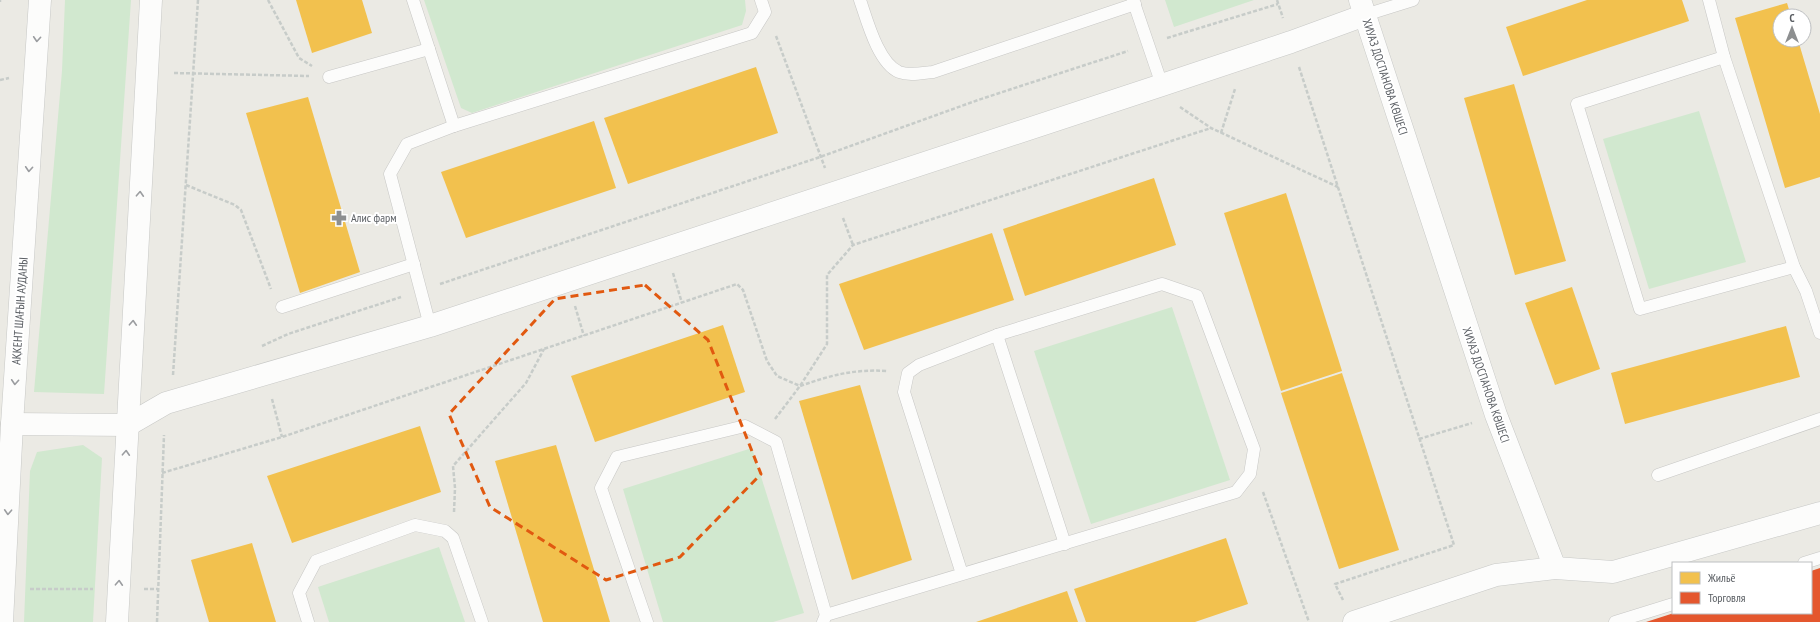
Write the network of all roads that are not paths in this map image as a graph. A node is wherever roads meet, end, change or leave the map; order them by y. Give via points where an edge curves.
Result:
1 (40, 0) edge
2 (151, 0) edge
3 (413, 0) edge
4 (761, 0) edge
5 (860, 0) edge
6 (1413, 0) edge
7 (1709, 0) edge
8 (1134, 2) edge
9 (1363, 8) edge
10 (429, 49) junction
11 (1724, 57) junction
12 (329, 77) road end
13 (1162, 85) junction
14 (454, 126) junction
15 (414, 264) junction
16 (1794, 266) junction
17 (282, 307) dead end
18 (430, 326) junction
19 (1820, 333) edge
20 (997, 335) junction
21 (1820, 419) edge
22 (128, 425) junction
23 (6, 426) edge
24 (1658, 475) dead end
25 (1820, 512) edge
26 (1065, 544) junction
27 (1820, 558) edge
28 (1807, 562) edge
29 (1555, 568) junction
30 (962, 574) junction
31 (1672, 604) edge
32 (824, 618) edge
33 (2, 622) edge
34 (117, 622) edge
35 (308, 622) edge
36 (482, 622) edge
37 (647, 622) edge
38 (1354, 622) edge
39 (1615, 622) edge

1 -> 23 street, АҚКЕНТ ШАҒЫН АУДАНЫ
22 -> 2 street
3 - 10 lane
4 - 14 lane via 765,12 752,33
5 - 8 lane via 886,61 899,72 914,74 933,72
6 - 9 lane
7 - 11 lane
8 - 13 lane
9 - 13 street via 1291,42
9 - 29 street, ХИУАЗ ДОСПАНОВА КӨШЕСІ via 1496,415
10 - 12 lane
10 - 14 lane
11 - 16 lane
11 - 16 lane via 1577,104 1640,309
13 - 18 street
14 - 15 lane via 407,144 390,174
15 - 17 lane
15 - 18 lane
16 - 19 lane via 1806,291
18 - 22 street via 166,403
20 - 26 lane
20 - 26 lane via 1162,284 1196,296 1254,449 1250,474 1236,492
20 - 30 lane via 918,365 908,373 904,392
21 - 24 lane
22 - 23 street
34 -> 22 street
23 -> 33 street, АҚКЕНТ ШАҒЫН АУДАНЫ
25 - 29 street via 1614,572
26 - 30 lane
27 - 28 lane
29 - 38 street via 1496,575
30 - 32 lane
31 - 39 lane
32 - 37 lane via 776,442 745,426 617,457 601,488
35 - 36 lane via 299,593 316,561 415,526 445,531 453,538

